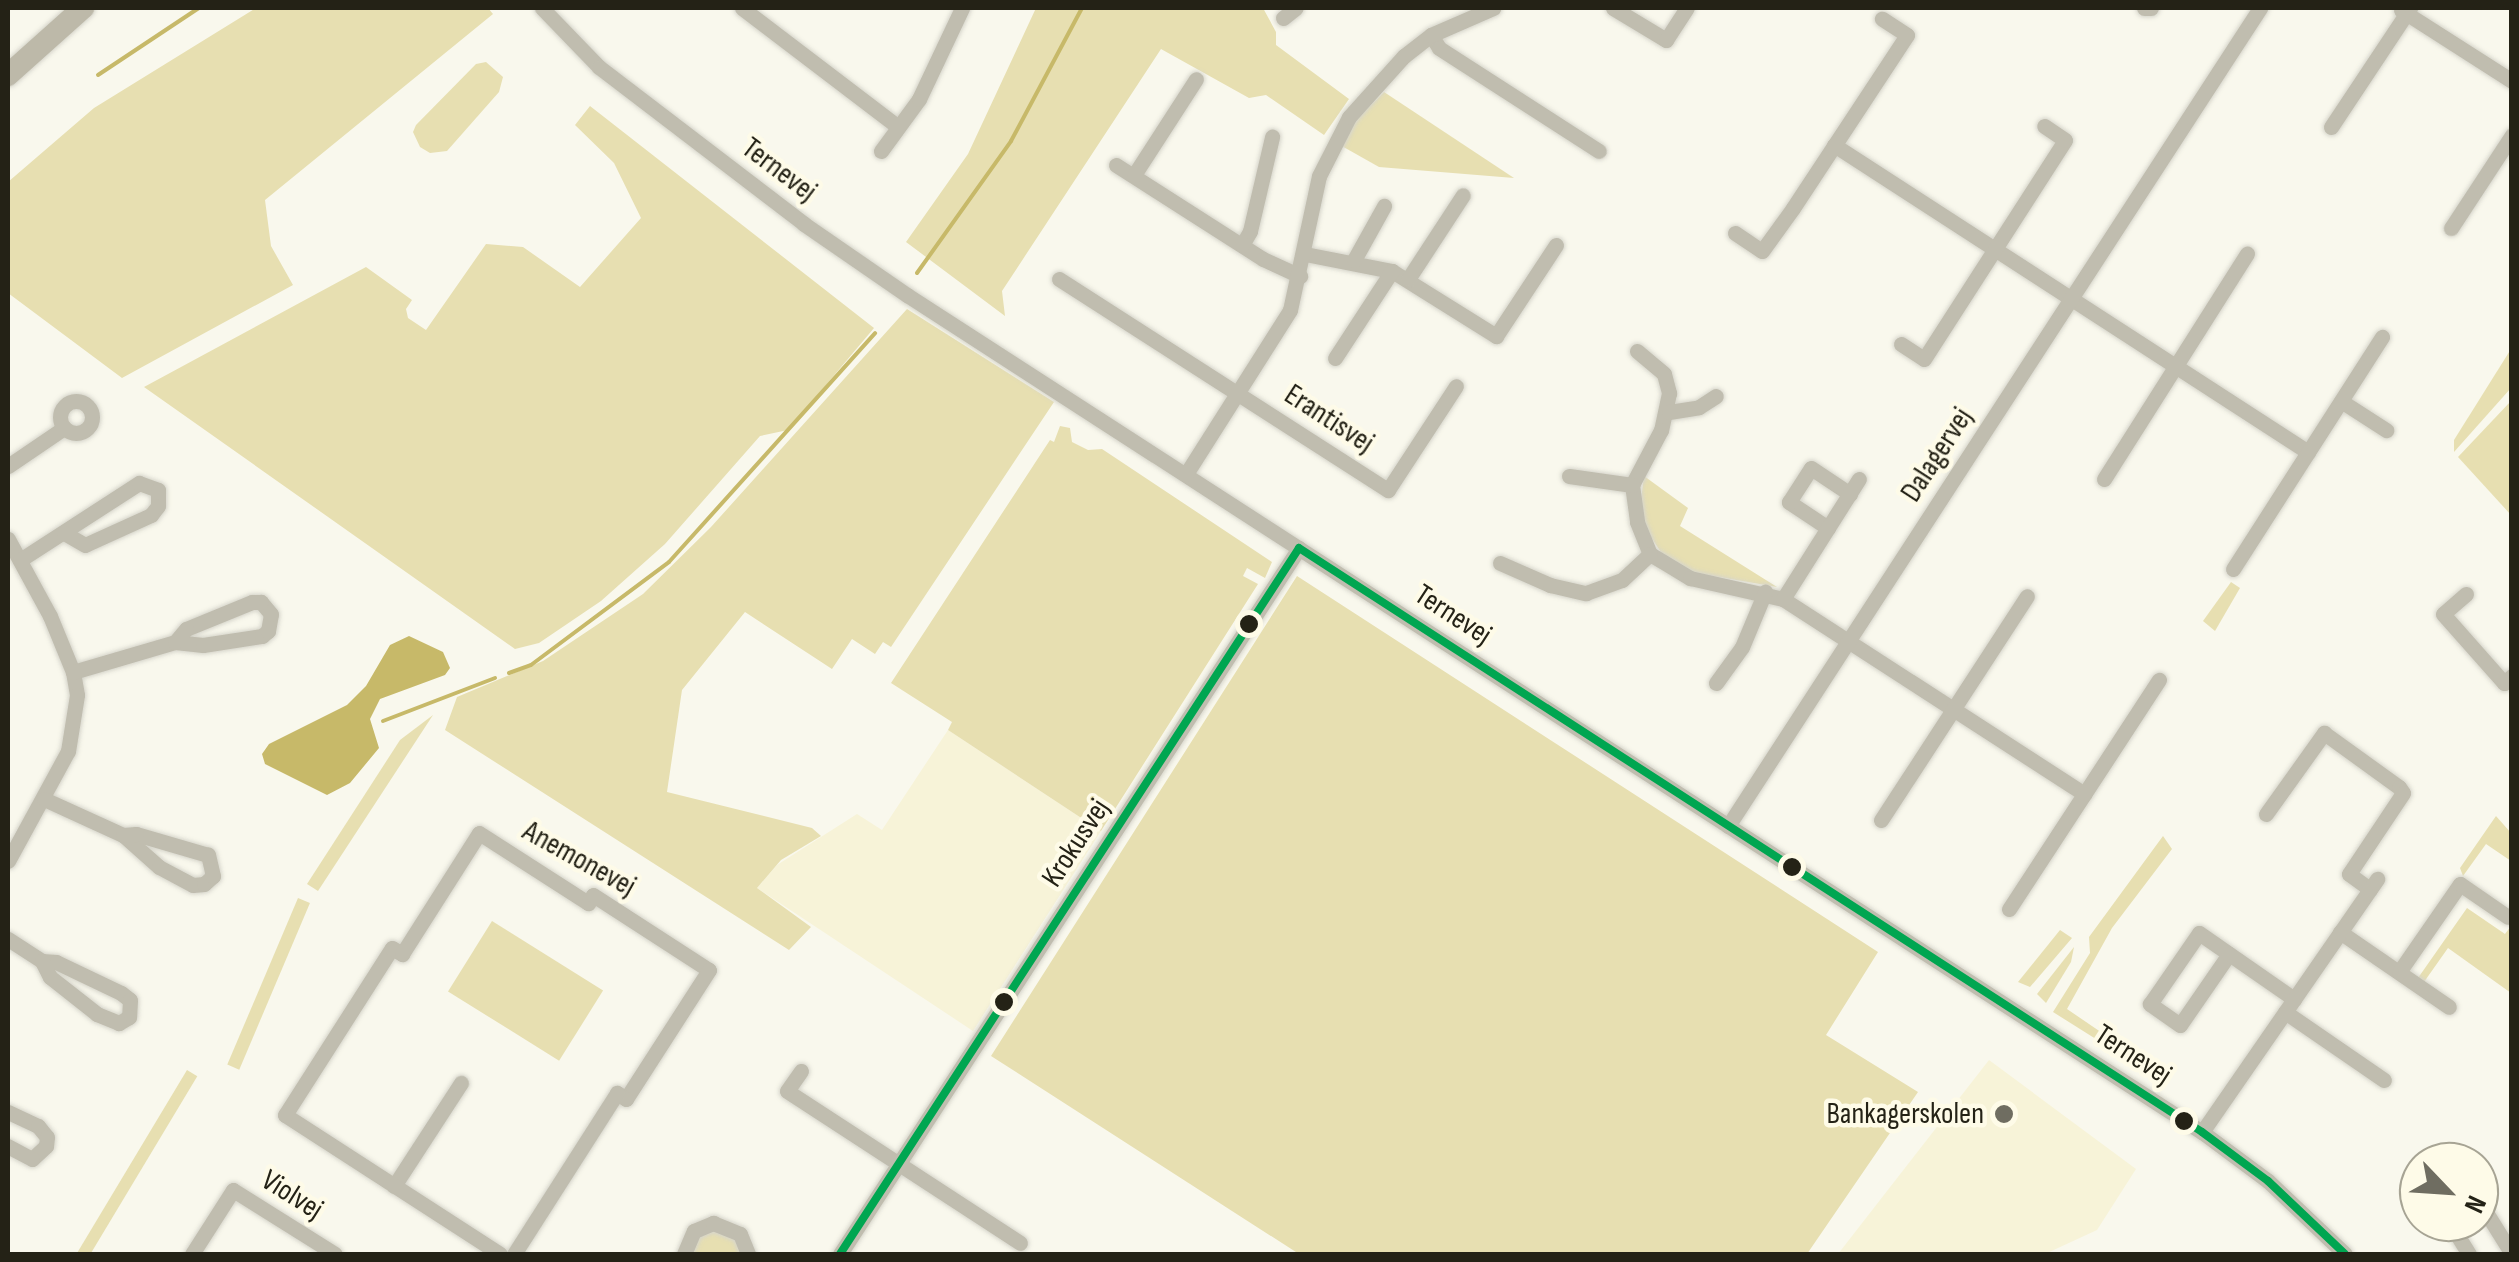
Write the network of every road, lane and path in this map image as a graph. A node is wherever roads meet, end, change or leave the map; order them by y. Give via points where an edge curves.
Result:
1 (83, 8) edge
2 (542, 8) edge
3 (742, 8) edge
4 (962, 8) edge
5 (1438, 8) edge
6 (1492, 8) edge
7 (1613, 8) edge
8 (1687, 8) edge
9 (2260, 8) edge
10 (2404, 9) edge
11 (1882, 18) dead end
12 (1447, 24) junction
13 (1431, 35) junction
14 (8, 75) edge
15 (1196, 80) dead end
16 (2512, 81) edge
17 (2044, 126) dead end
18 (898, 127) junction
19 (2331, 127) dead end
20 (2512, 134) edge
21 (1272, 137) dead end
22 (1834, 144) junction
23 (881, 151) dead end
24 (1599, 151) dead end
25 (1116, 164) dead end
26 (1134, 176) junction
27 (1463, 195) dead end
28 (1384, 206) dead end
29 (2451, 228) dead end
30 (1734, 233) dead end
31 (1242, 244) junction
32 (1556, 245) dead end
33 (1995, 249) junction
34 (1305, 254) junction
35 (2247, 254) dead end
36 (1354, 260) junction
37 (1392, 270) junction
38 (1300, 276) junction
39 (1408, 279) junction
40 (1059, 280) dead end
41 (2072, 299) junction
42 (2382, 337) dead end
43 (1901, 344) dead end
44 (1638, 352) dead end
45 (1336, 358) dead end
46 (2176, 366) junction
47 (1456, 386) dead end
48 (1238, 393) junction
49 (1716, 396) dead end
50 (2341, 401) junction
51 (1669, 412) junction
52 (64, 428) dead end
53 (2386, 430) dead end
54 (2308, 452) junction
55 (8, 466) edge
56 (1186, 474) junction
57 (1570, 476) dead end
58 (2104, 479) dead end
59 (1632, 485) junction
60 (1828, 528) junction
61 (64, 533) junction
62 (8, 538) edge
63 (1299, 548) junction
64 (1650, 554) junction
65 (20, 560) junction
66 (1500, 563) dead end
67 (2233, 569) dead end
68 (1764, 592) junction
69 (2466, 594) dead end
70 (2027, 596) dead end
71 (1783, 599) junction
72 (175, 642) junction
73 (1849, 642) junction
74 (74, 672) junction
75 (2512, 676) edge
76 (2159, 680) dead end
77 (1716, 683) dead end
78 (1953, 709) junction
79 (2084, 794) junction
80 (44, 799) junction
81 (2266, 814) dead end
82 (1880, 820) dead end
83 (1728, 826) junction
84 (123, 836) junction
85 (8, 861) edge
86 (2009, 908) dead end
87 (2508, 918) dead end
88 (2340, 932) junction
89 (8, 939) edge
90 (2228, 954) junction
91 (42, 961) junction
92 (2399, 972) junction
93 (2290, 1006) junction
94 (2448, 1006) dead end
95 (801, 1071) dead end
96 (2384, 1080) dead end
97 (462, 1083) dead end
98 (8, 1112) edge
99 (2202, 1132) junction
100 (8, 1146) edge
101 (898, 1166) junction
102 (394, 1186) junction
103 (1020, 1244) dead end
104 (192, 1254) edge
105 (335, 1254) edge
106 (500, 1254) edge
107 (514, 1254) edge
108 (684, 1254) edge
109 (748, 1254) edge
110 (840, 1254) edge
111 (2344, 1254) edge

1 - 14 highway
2 - 56 street, Ternevej via 600,67 804,224
3 - 18 street
4 - 18 street via 919,99
5 - 12 street
6 - 12 street, Erantisvej
7 - 8 street via 1666,40
9 - 41 street, Dalagervej
10 - 16 street
10 - 19 street
11 - 22 street via 1907,35
12 - 13 street, Erantisvej
13 - 24 street via 1439,48
13 - 34 street, Erantisvej via 1382,80 1330,147
15 - 26 street
17 - 33 street via 2066,140
18 - 23 street
20 - 29 street
21 - 31 street
22 - 30 street via 1762,251
22 - 33 street
25 - 26 street
26 - 31 street
27 - 39 street
28 - 36 street
31 - 38 street
32 - 39 street via 1496,336
33 - 41 street
33 - 43 street via 1924,359
34 - 36 street
34 - 38 street, Erantisvej
35 - 46 street
36 - 37 street
37 - 39 street
37 - 45 street, Erantisvej
38 - 48 street, Erantisvej via 1290,310
40 - 48 street, Erantisvej
41 - 46 street
41 - 73 street, Dalagervej
42 - 50 street
44 - 51 street via 1664,374
46 - 54 street
46 - 58 street
47 - 48 street, Erantisvej via 1388,490
48 - 56 street, Erantisvej
49 - 51 street
50 - 53 street
50 - 54 street
51 - 59 street
52 - 55 street
54 - 67 street
56 - 63 street, Ternevej
57 - 59 street
59 - 64 street
60 - 60 street, Dalagervej via 1789,502 1812,468 1855,487
60 - 71 street, Dalagervej
61 - 61 street via 139,483 158,490 150,515 85,545
61 - 65 street
62 - 65 street
63 - 83 street, Ternevej
63 - 101 street, Krokusvej
64 - 66 street via 1622,580 1586,594
64 - 68 street via 1690,578
65 - 74 street
68 - 71 street
68 - 77 street via 1742,647
69 - 75 street via 2443,614 2504,683
70 - 78 street
71 - 73 street
72 - 72 street via 202,646 262,636 270,614 252,602 186,629
72 - 74 street
73 - 78 street
73 - 83 street, Dalagervej
74 - 80 street via 76,719
76 - 79 street
78 - 79 street
78 - 82 street
79 - 86 street
80 - 84 street
80 - 85 street
81 - 88 street via 2324,733 2404,793 2349,874 2374,884
83 - 99 street, Ternevej
84 - 84 street via 193,885 213,876 208,855
87 - 92 street via 2460,884
88 - 92 street
88 - 93 street
89 - 91 street
90 - 90 street via 2198,933 2150,1004 2180,1024
90 - 93 street
91 - 91 street via 50,976 97,1014 119,1023 129,1017 130,1000 120,993
92 - 94 street
93 - 96 street
93 - 99 street
95 - 101 street via 787,1091
97 - 102 street
98 - 100 street via 46,1137 32,1158
99 - 111 street, Ternevej via 2268,1181
101 - 103 street
101 - 110 street, Krokusvej
102 - 106 street, Anemonevej
102 - 107 street, Anemonevej via 285,1115 392,948 402,954 479,833 588,902 593,895 709,970 626,1099 617,1093
104 - 105 street, Violvej via 233,1190
108 - 109 street via 694,1231 713,1223 740,1234

